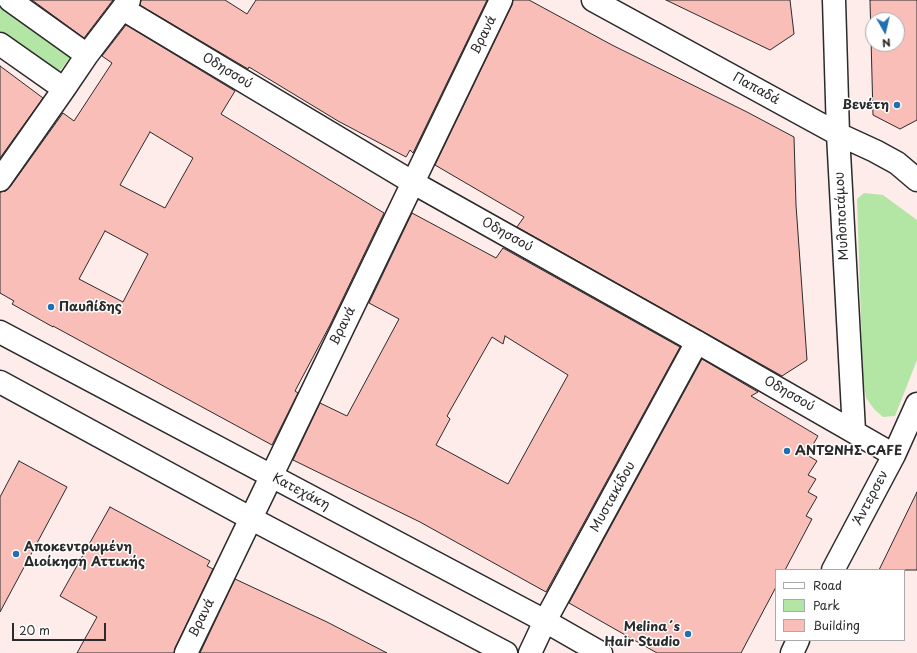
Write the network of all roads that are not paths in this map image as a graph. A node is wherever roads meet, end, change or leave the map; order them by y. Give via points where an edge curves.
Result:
1 (10, 0) edge
2 (501, 0) edge
3 (593, 0) edge
4 (834, 0) edge
5 (126, 4) edge
6 (0, 44) edge
7 (87, 55) junction
8 (64, 89) junction
9 (838, 134) junction
10 (0, 180) edge
11 (917, 180) edge
12 (412, 182) junction
13 (0, 332) edge
14 (697, 342) junction
15 (0, 382) edge
16 (917, 404) edge
17 (854, 431) junction
18 (894, 455) junction
19 (270, 476) junction
20 (250, 518) junction
21 (834, 569) edge
22 (545, 621) junction
23 (798, 641) edge
24 (186, 653) edge
25 (506, 653) edge
26 (530, 653) edge
27 (600, 653) edge
28 (792, 653) edge

1 - 7 street
2 - 12 street, Βρανά
3 - 9 street, Παπαδά
4 - 9 street, Μυλοποτάμου
5 - 7 street
5 - 12 street, Οδησσού
6 - 8 street
7 - 8 street
8 - 10 street
9 - 11 street, Παπαδά via 897,163
9 - 17 street, Μυλοποτάμου
12 - 14 street, Οδησσού
12 - 19 street, Βρανά
13 - 19 street, Κατεχάκη
14 - 17 street, Οδησσού
14 - 22 street, Μυστακίδου
15 - 20 street
16 - 18 street, Άντερσεν
17 - 18 street, Οδησσού
18 - 21 street, Άντερσεν
19 - 20 street, Βρανά
19 - 22 street, Κατεχάκη
20 - 24 street, Βρανά
20 - 25 street
22 - 26 street, Μυστακίδου
22 - 27 street, Κατεχάκη
23 - 28 street

